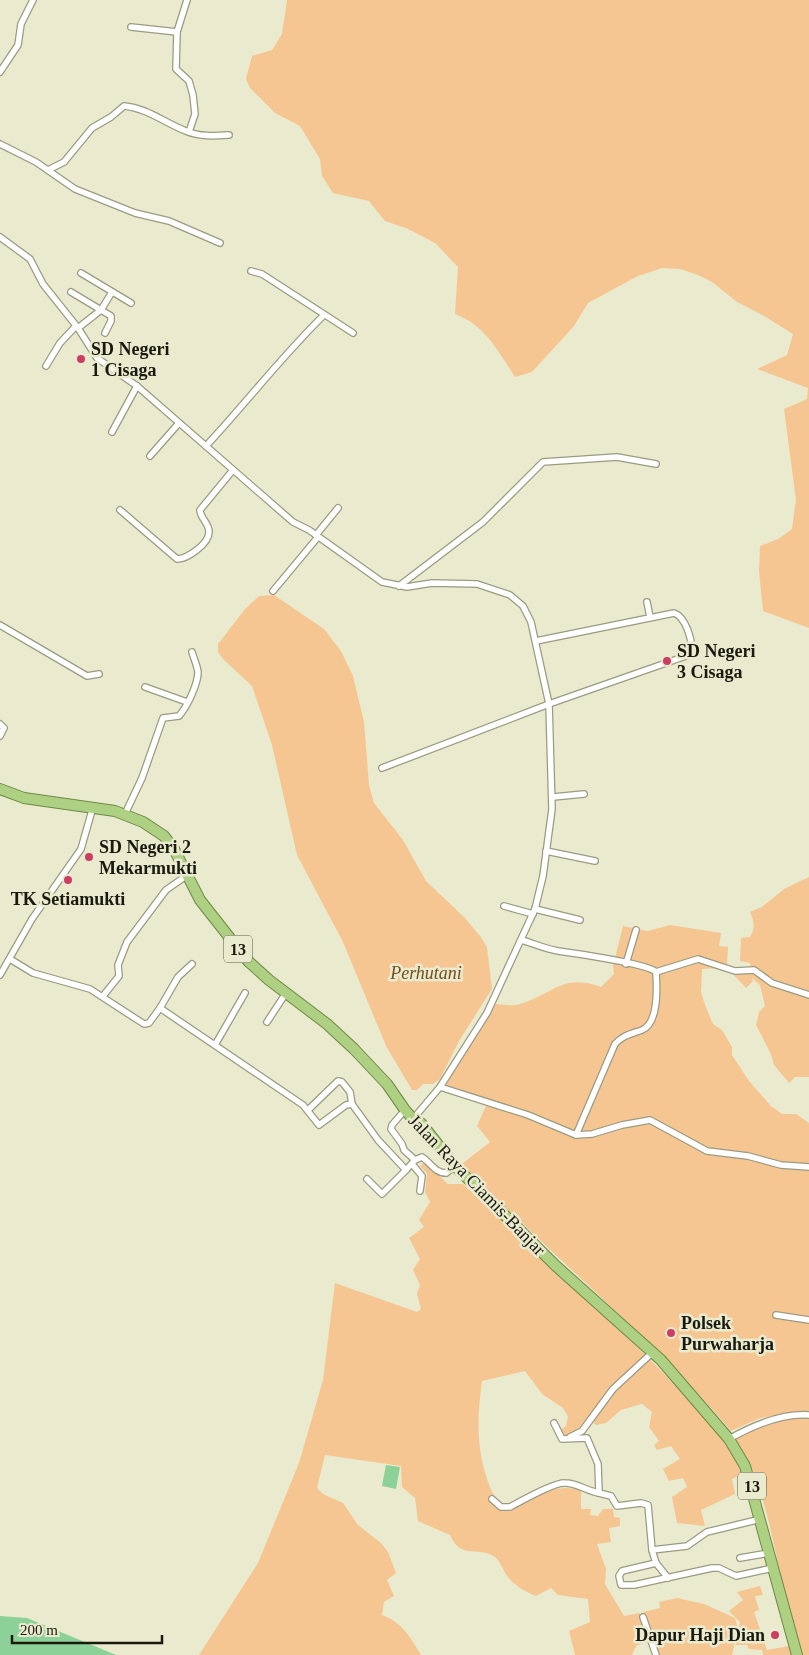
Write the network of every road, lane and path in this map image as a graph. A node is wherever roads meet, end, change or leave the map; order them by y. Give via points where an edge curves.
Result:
1 (33, 0) edge
2 (187, 0) edge
3 (130, 26) dead end
4 (177, 32) junction
5 (0, 72) edge
6 (189, 132) junction
7 (229, 135) dead end
8 (0, 144) edge
9 (48, 170) junction
10 (0, 237) edge
11 (220, 243) dead end
12 (250, 272) dead end
13 (81, 273) dead end
14 (71, 292) dead end
15 (112, 292) junction
16 (131, 303) dead end
17 (101, 310) junction
18 (324, 315) junction
19 (77, 327) junction
20 (105, 333) dead end
21 (353, 333) dead end
22 (46, 366) dead end
23 (138, 386) junction
24 (179, 424) junction
25 (112, 432) dead end
26 (206, 446) junction
27 (150, 456) dead end
28 (656, 464) dead end
29 (233, 470) junction
30 (338, 508) dead end
31 (120, 510) dead end
32 (317, 536) junction
33 (399, 586) junction
34 (273, 591) dead end
35 (647, 602) dead end
36 (650, 617) junction
37 (0, 625) edge
38 (536, 641) junction
39 (192, 652) dead end
40 (99, 674) dead end
41 (144, 687) dead end
42 (187, 702) junction
43 (549, 704) junction
44 (0, 724) edge
45 (0, 736) edge
46 (382, 768) dead end
47 (0, 789) edge
48 (584, 794) dead end
49 (553, 797) junction
50 (93, 807) junction
51 (124, 814) junction
52 (546, 851) junction
53 (595, 861) dead end
54 (186, 876) junction
55 (504, 906) dead end
56 (534, 911) junction
57 (580, 920) dead end
58 (636, 930) dead end
59 (521, 940) junction
60 (10, 959) junction
61 (192, 964) dead end
62 (626, 964) junction
63 (656, 972) junction
64 (0, 975) edge
65 (246, 993) dead end
66 (286, 993) junction
67 (809, 995) edge
68 (102, 996) junction
69 (160, 1008) junction
70 (267, 1022) dead end
71 (215, 1045) junction
72 (440, 1087) junction
73 (352, 1104) junction
74 (308, 1110) junction
75 (404, 1110) junction
76 (412, 1118) junction
77 (576, 1135) junction
78 (414, 1162) junction
79 (455, 1166) junction
80 (809, 1167) edge
81 (406, 1170) junction
82 (367, 1179) dead end
83 (420, 1190) dead end
84 (776, 1315) dead end
85 (809, 1320) edge
86 (653, 1352) junction
87 (809, 1415) edge
88 (554, 1423) dead end
89 (562, 1439) junction
90 (729, 1439) junction
91 (599, 1493) junction
92 (492, 1499) dead end
93 (761, 1519) junction
94 (652, 1550) junction
95 (769, 1553) junction
96 (740, 1558) dead end
97 (656, 1563) junction
98 (773, 1568) junction
99 (668, 1578) junction
100 (643, 1618) dead end
101 (656, 1655) edge
102 (797, 1655) edge

1 - 5 street via 21,24 18,45
2 - 4 street
3 - 4 street
4 - 6 street via 176,68 189,81 195,106
6 - 7 street via 203,136
6 - 9 street via 142,110 124,106 92,128 64,162
8 - 9 street
9 - 11 street via 75,188 111,204 169,221
10 - 19 street via 30,259 43,284
12 - 18 street via 262,274
13 - 15 street
14 - 17 street
15 - 16 street
15 - 17 street
17 - 19 street
17 - 20 street via 111,318
18 - 21 street
18 - 26 street via 285,354
19 - 22 street via 60,343
19 - 23 street via 97,358
23 - 24 street
23 - 25 street
24 - 26 street
24 - 27 street
26 - 29 street
28 - 33 street via 617,457 543,462 483,522
29 - 31 street via 200,510 208,528 208,537 185,558 177,559
29 - 32 street via 280,512
30 - 32 street
32 - 33 street via 374,579
32 - 34 street
33 - 38 street via 477,584 510,595 524,606
35 - 36 street
36 - 38 street
36 - 43 street via 674,613 681,617 692,652
37 - 40 street via 88,676
38 - 43 street
39 - 42 street via 197,675
41 - 42 street
42 - 51 street via 179,716 162,718 142,778
43 - 46 street
43 - 49 street
44 - 45 street via 4,728
47 - 50 highway, Jalan Raya Ciamis-Banjar / 13 via 24,798
48 - 49 street
49 - 52 street
50 - 51 highway, Jalan Raya Ciamis-Banjar / 13
50 - 60 street via 81,849 32,919
51 - 54 highway, Jalan Raya Ciamis-Banjar / 13 via 156,829 169,841
52 - 53 street
52 - 56 street via 544,876
54 - 66 highway, Jalan Raya Ciamis-Banjar / 13 via 200,900 243,956
54 - 68 street via 166,890 127,942 118,965 119,976
55 - 56 street
56 - 57 street
56 - 59 street
58 - 62 street
59 - 62 street
59 - 72 street via 494,1000
60 - 64 street
60 - 68 street via 33,972
61 - 69 street via 178,977
62 - 63 street via 645,966
63 - 67 street via 698,958 734,970 754,970 772,983
63 - 77 street via 652,1021 643,1030 614,1044
65 - 71 street
66 - 70 street
66 - 75 highway, Jalan Raya Ciamis-Banjar / 13 via 354,1049 387,1084
68 - 69 street via 144,1024 149,1023
69 - 71 street
71 - 74 street
72 - 76 street
72 - 77 street via 528,1115
73 - 74 street via 346,1105 321,1125
73 - 74 street via 350,1092 342,1082 338,1082
73 - 81 street via 378,1140
75 - 76 highway, Jalan Raya Ciamis-Banjar / 13
75 - 78 street via 391,1129
76 - 79 highway, Jalan Raya Ciamis-Banjar / 13 via 421,1123
77 - 80 street via 650,1120 707,1151
78 - 79 street via 423,1158 443,1173
78 - 81 street
78 - 83 street via 422,1176
79 - 86 highway, Jalan Raya Ciamis-Banjar / 13 via 556,1266
81 - 82 street via 382,1194
84 - 85 street
86 - 89 street via 613,1389 582,1431
86 - 90 highway, Jalan Raya Ciamis-Banjar / 13
87 - 90 street via 766,1422
88 - 89 street
89 - 91 street via 587,1438 598,1464
90 - 93 highway, Jalan Raya Ciamis-Banjar / 13 via 745,1466
91 - 92 street via 563,1482 510,1507 501,1507
91 - 94 street via 611,1496 617,1506 646,1503
93 - 94 street via 707,1532 687,1546
93 - 95 highway, Jalan Raya Ciamis-Banjar / 13
94 - 97 street
95 - 96 street
95 - 98 highway, Jalan Raya Ciamis-Banjar / 13
97 - 99 street
97 - 99 street via 622,1571 619,1576 621,1585
98 - 99 street via 736,1576 720,1568 712,1568
98 - 102 highway, Jalan Raya Ciamis-Banjar / 13
100 - 101 street

